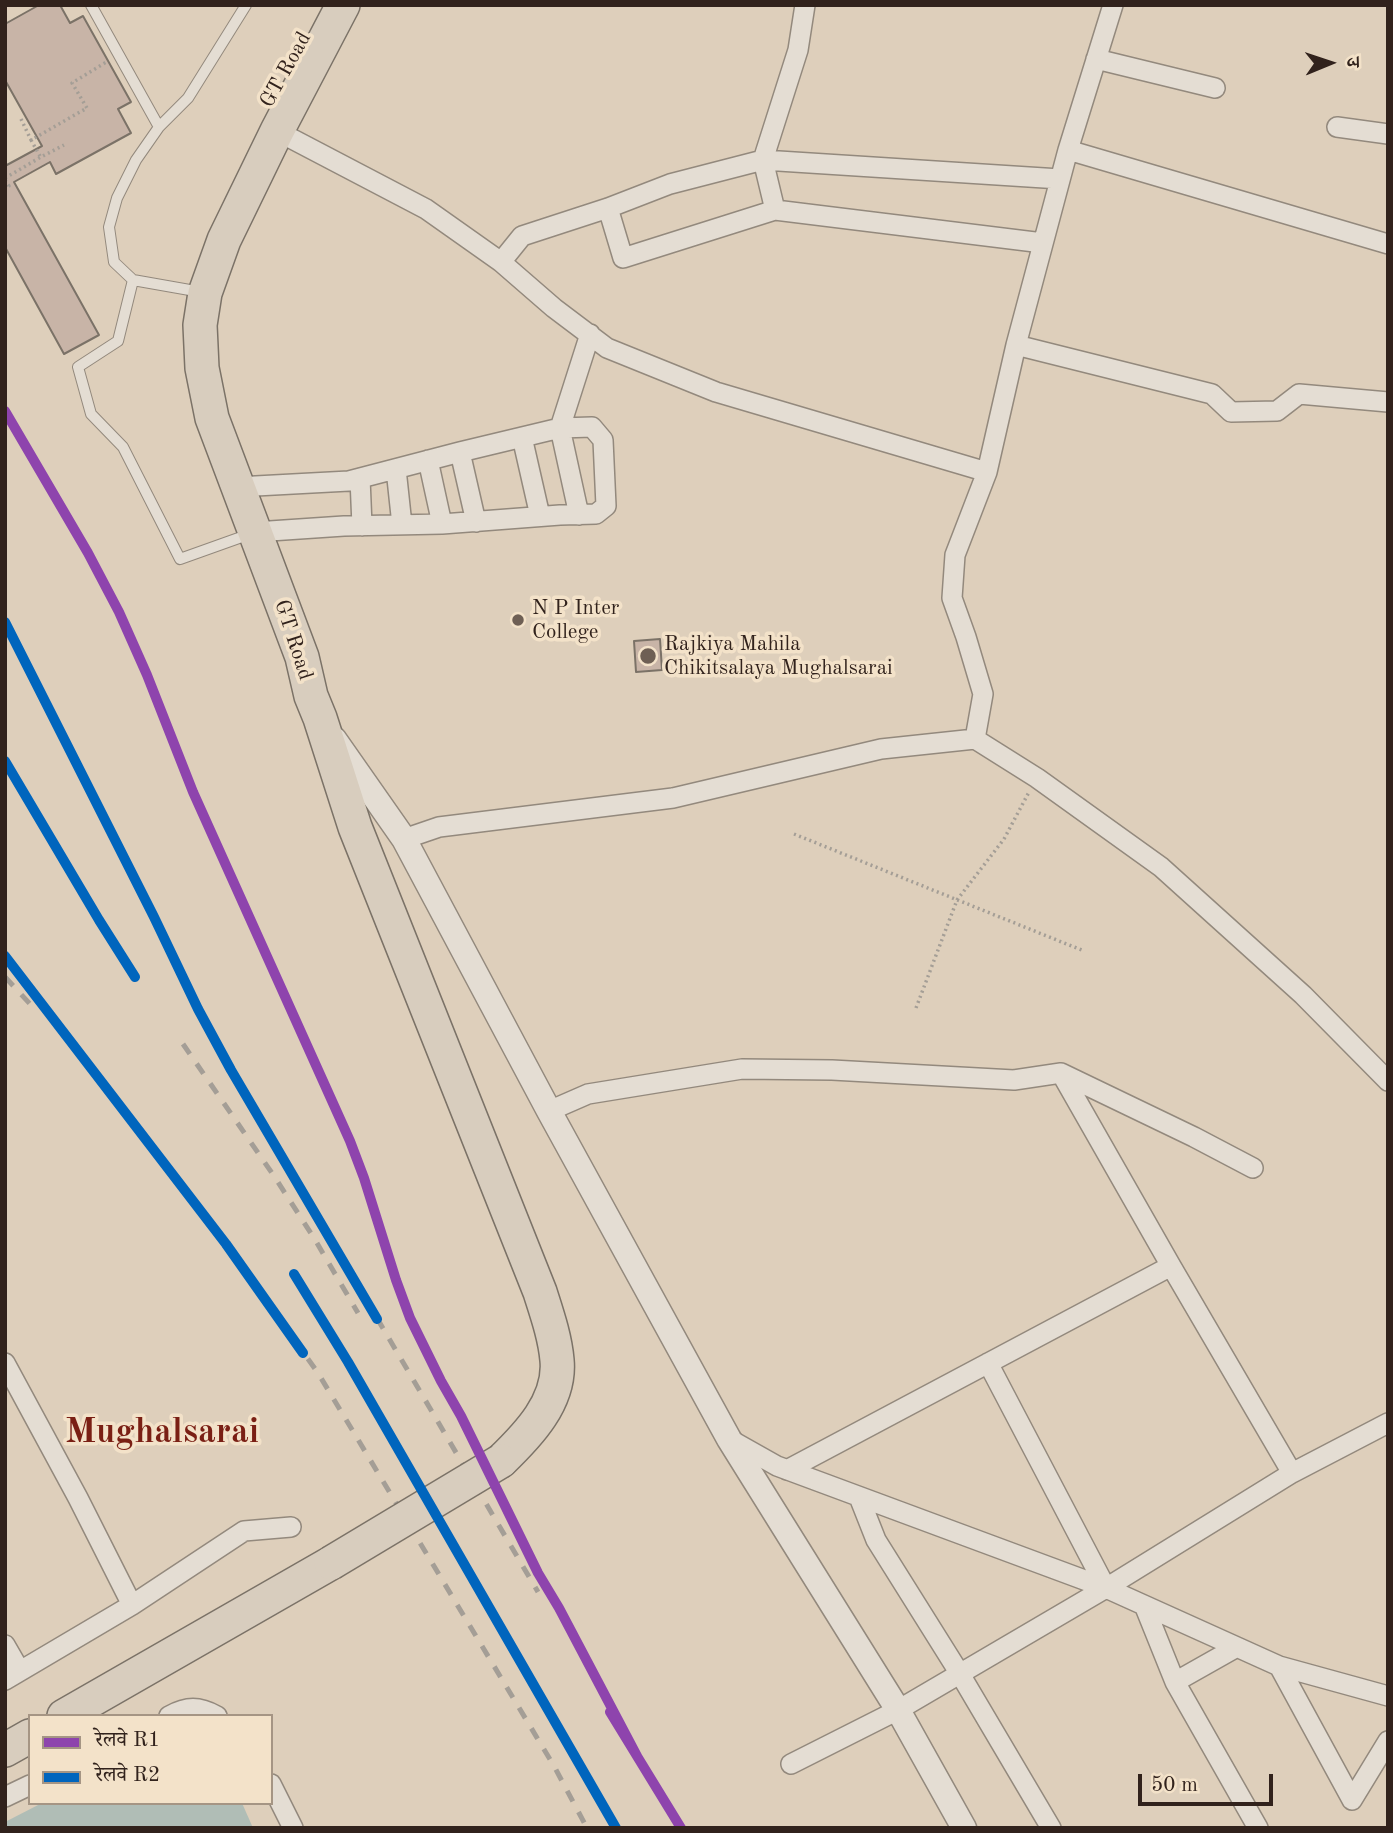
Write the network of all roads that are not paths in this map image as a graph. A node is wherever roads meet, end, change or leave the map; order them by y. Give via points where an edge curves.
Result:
1 (92, 5) edge
2 (246, 5) edge
3 (322, 5) edge
4 (343, 5) edge
5 (805, 5) edge
6 (1113, 5) edge
7 (1096, 59) junction
8 (1215, 88) dead end
9 (159, 127) junction
10 (1337, 127) dead end
11 (277, 131) junction
12 (1388, 134) edge
13 (1068, 150) junction
14 (763, 160) junction
15 (1060, 179) junction
16 (608, 208) junction
17 (775, 210) junction
18 (1043, 243) junction
19 (1388, 244) edge
20 (501, 262) junction
21 (133, 280) junction
22 (196, 291) junction
23 (590, 334) junction
24 (1016, 345) junction
25 (1388, 402) edge
26 (560, 428) junction
27 (522, 437) junction
28 (460, 452) junction
29 (428, 460) junction
30 (396, 469) junction
31 (987, 472) junction
32 (360, 478) junction
33 (237, 486) junction
34 (579, 515) junction
35 (540, 516) junction
36 (476, 522) junction
37 (442, 524) junction
38 (402, 525) junction
39 (362, 526) junction
40 (245, 535) junction
41 (315, 707) junction
42 (975, 739) junction
43 (404, 839) junction
44 (1061, 1073) junction
45 (1388, 1081) edge
46 (549, 1111) junction
47 (1253, 1168) dead end
48 (1171, 1266) junction
49 (5, 1363) edge
50 (988, 1363) junction
51 (11, 1389) edge
52 (1388, 1423) edge
53 (729, 1439) junction
54 (787, 1470) junction
55 (1292, 1473) junction
56 (859, 1497) junction
57 (291, 1527) dead end
58 (1106, 1588) junction
59 (132, 1605) junction
60 (1144, 1605) junction
61 (5, 1644) edge
62 (1237, 1647) junction
63 (1279, 1666) junction
64 (960, 1674) junction
65 (13, 1676) edge
66 (1175, 1682) junction
67 (1388, 1696) edge
68 (898, 1710) junction
69 (67, 1714) edge
70 (175, 1714) edge
71 (213, 1714) edge
72 (28, 1737) edge
73 (1388, 1741) edge
74 (5, 1750) edge
75 (791, 1764) dead end
76 (28, 1786) edge
77 (273, 1788) edge
78 (5, 1797) edge
79 (293, 1828) edge
80 (964, 1828) edge
81 (1051, 1828) edge
82 (1258, 1828) edge

1 - 9 lane
2 - 9 lane via 188,98
3 - 22 highway, GT Road via 223,188 203,236
4 - 11 highway, GT Road
5 - 14 street via 798,50
6 - 7 street
7 - 8 street
7 - 13 street
9 - 21 lane via 117,198 109,227 114,262
10 - 12 street
11 - 20 street via 426,209
11 - 22 highway, GT Road
13 - 15 street
13 - 19 street
14 - 15 street
14 - 16 street via 670,184
14 - 17 street
15 - 18 street
16 - 17 street via 622,258
16 - 20 street via 522,236
17 - 18 street
18 - 24 street
20 - 23 street
21 - 22 lane
21 - 40 lane via 118,341 78,367 91,414 122,447 180,559
22 - 33 highway, GT Road via 202,368 212,418
22 - 40 highway, GT Road via 179,330 180,377 206,467
23 - 26 street
23 - 31 street via 607,348 716,392
24 - 25 street via 1212,394 1231,412 1277,411 1299,394
24 - 31 street
26 - 27 street
26 - 34 street
26 - 34 street via 592,427 603,440 606,506 596,514
27 - 28 street
27 - 35 street
28 - 29 street
28 - 36 street
29 - 30 street
29 - 37 street
30 - 32 street
30 - 38 street
31 - 42 street via 955,555 952,598 983,694
32 - 33 street
32 - 39 street
33 - 40 highway, GT Road
34 - 35 street
35 - 36 street
36 - 37 street
37 - 38 street
38 - 39 street
39 - 40 street
40 - 41 highway, GT Road via 302,657
41 - 43 street
41 - 69 highway, GT Road, bridge via 355,827 540,1292 558,1363 553,1393 525,1437 501,1461
42 - 43 street via 881,749 673,798 439,827
42 - 45 street via 1161,867 1303,995
43 - 46 street
44 - 46 street via 1014,1080 832,1069 742,1069 589,1094
44 - 47 street
44 - 48 street
46 - 53 street
48 - 50 street
48 - 55 street
49 - 51 street
50 - 54 street
50 - 58 street
51 - 59 street via 78,1498
52 - 55 street
53 - 54 street
53 - 68 street
54 - 56 street
55 - 58 street
56 - 58 street
56 - 64 street via 876,1540
57 - 59 street via 244,1531
58 - 60 street
58 - 64 street
59 - 65 street
60 - 62 street
60 - 66 street
61 - 65 street
62 - 63 street
62 - 66 street
63 - 67 street
63 - 73 street via 1352,1800
64 - 68 street
64 - 81 street
66 - 82 street
68 - 75 street
68 - 80 street
70 - 71 street via 193,1708
72 - 74 highway
76 - 78 street
77 - 79 street

